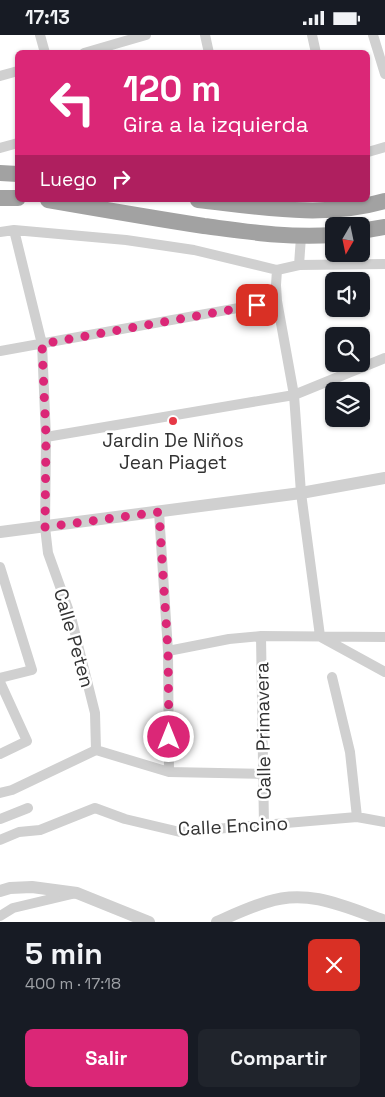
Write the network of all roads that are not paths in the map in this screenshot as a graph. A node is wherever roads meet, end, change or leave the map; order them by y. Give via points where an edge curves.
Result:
1 (40, 35) edge
2 (146, 35) edge
3 (205, 35) edge
4 (312, 35) edge
5 (373, 35) edge
6 (44, 50) edge
7 (94, 50) edge
8 (208, 50) edge
9 (315, 50) edge
10 (15, 72) edge
11 (385, 74) edge
12 (0, 76) edge
13 (0, 141) edge
14 (15, 142) edge
15 (15, 143) edge
16 (385, 147) edge
17 (0, 148) edge
18 (370, 151) edge
19 (0, 173) edge
20 (15, 174) edge
21 (0, 198) edge
22 (15, 198) edge
23 (385, 201) edge
24 (60, 202) edge
25 (215, 202) edge
26 (385, 227) edge
27 (14, 230) junction
28 (370, 230) edge
29 (0, 233) edge
30 (325, 236) edge
31 (302, 237) junction
32 (385, 264) edge
33 (299, 265) junction
34 (277, 270) junction
35 (277, 301) junction
36 (42, 344) junction
37 (0, 351) edge
38 (385, 358) edge
39 (294, 395) junction
40 (46, 437) junction
41 (385, 478) edge
42 (302, 493) junction
43 (159, 512) junction
44 (45, 527) junction
45 (0, 532) edge
46 (0, 567) edge
47 (261, 636) junction
48 (320, 636) junction
49 (385, 637) edge
50 (168, 651) junction
51 (385, 672) edge
52 (332, 677) dead end
53 (0, 680) edge
54 (96, 750) junction
55 (0, 754) edge
56 (169, 772) junction
57 (263, 774) junction
58 (0, 793) edge
59 (28, 808) dead end
60 (357, 817) junction
61 (0, 819) edge
62 (385, 822) edge
63 (264, 826) junction
64 (0, 840) edge
65 (0, 891) edge
66 (78, 893) junction
67 (0, 916) edge
68 (146, 921) edge
69 (385, 921) edge
70 (217, 922) edge

1 - 6 street
2 - 7 street
3 - 8 street
4 - 9 street
5 - 11 street
10 - 12 street
13 - 14 street
15 - 17 street
16 - 18 street
19 - 20 highway
21 - 22 highway
23 - 25 highway via 330,211
24 - 31 highway via 274,236
26 - 28 highway
27 - 29 street
27 - 34 street via 194,250
27 - 36 street, Calle Peten
30 - 31 highway
31 - 33 street
32 - 33 street
33 - 34 street
34 - 35 street
35 - 36 street
35 - 39 street
36 - 37 street
36 - 40 street, Calle Peten
38 - 39 street
39 - 40 street
39 - 42 street
40 - 44 street, Calle Peten
41 - 42 street
42 - 43 street
42 - 48 street
43 - 44 street
43 - 50 street
44 - 45 street
44 - 54 street, Calle Peten via 48,553 71,617 95,713
46 - 53 street via 32,670
47 - 48 street
47 - 50 street
47 - 57 street, Calle Primavera
48 - 49 street
48 - 51 street
50 - 56 street
52 - 60 street via 350,752
53 - 55 street via 27,741
54 - 56 street
54 - 58 street
56 - 57 street
57 - 63 street, Calle Primavera
59 - 61 street
60 - 62 street, Calle Encino
60 - 63 street, Calle Encino
63 - 64 street, Calle Encino via 180,833 95,808 40,830 20,832
65 - 66 street via 32,887
66 - 67 street via 13,908
66 - 68 street
69 - 70 street via 331,901 302,896 267,902

